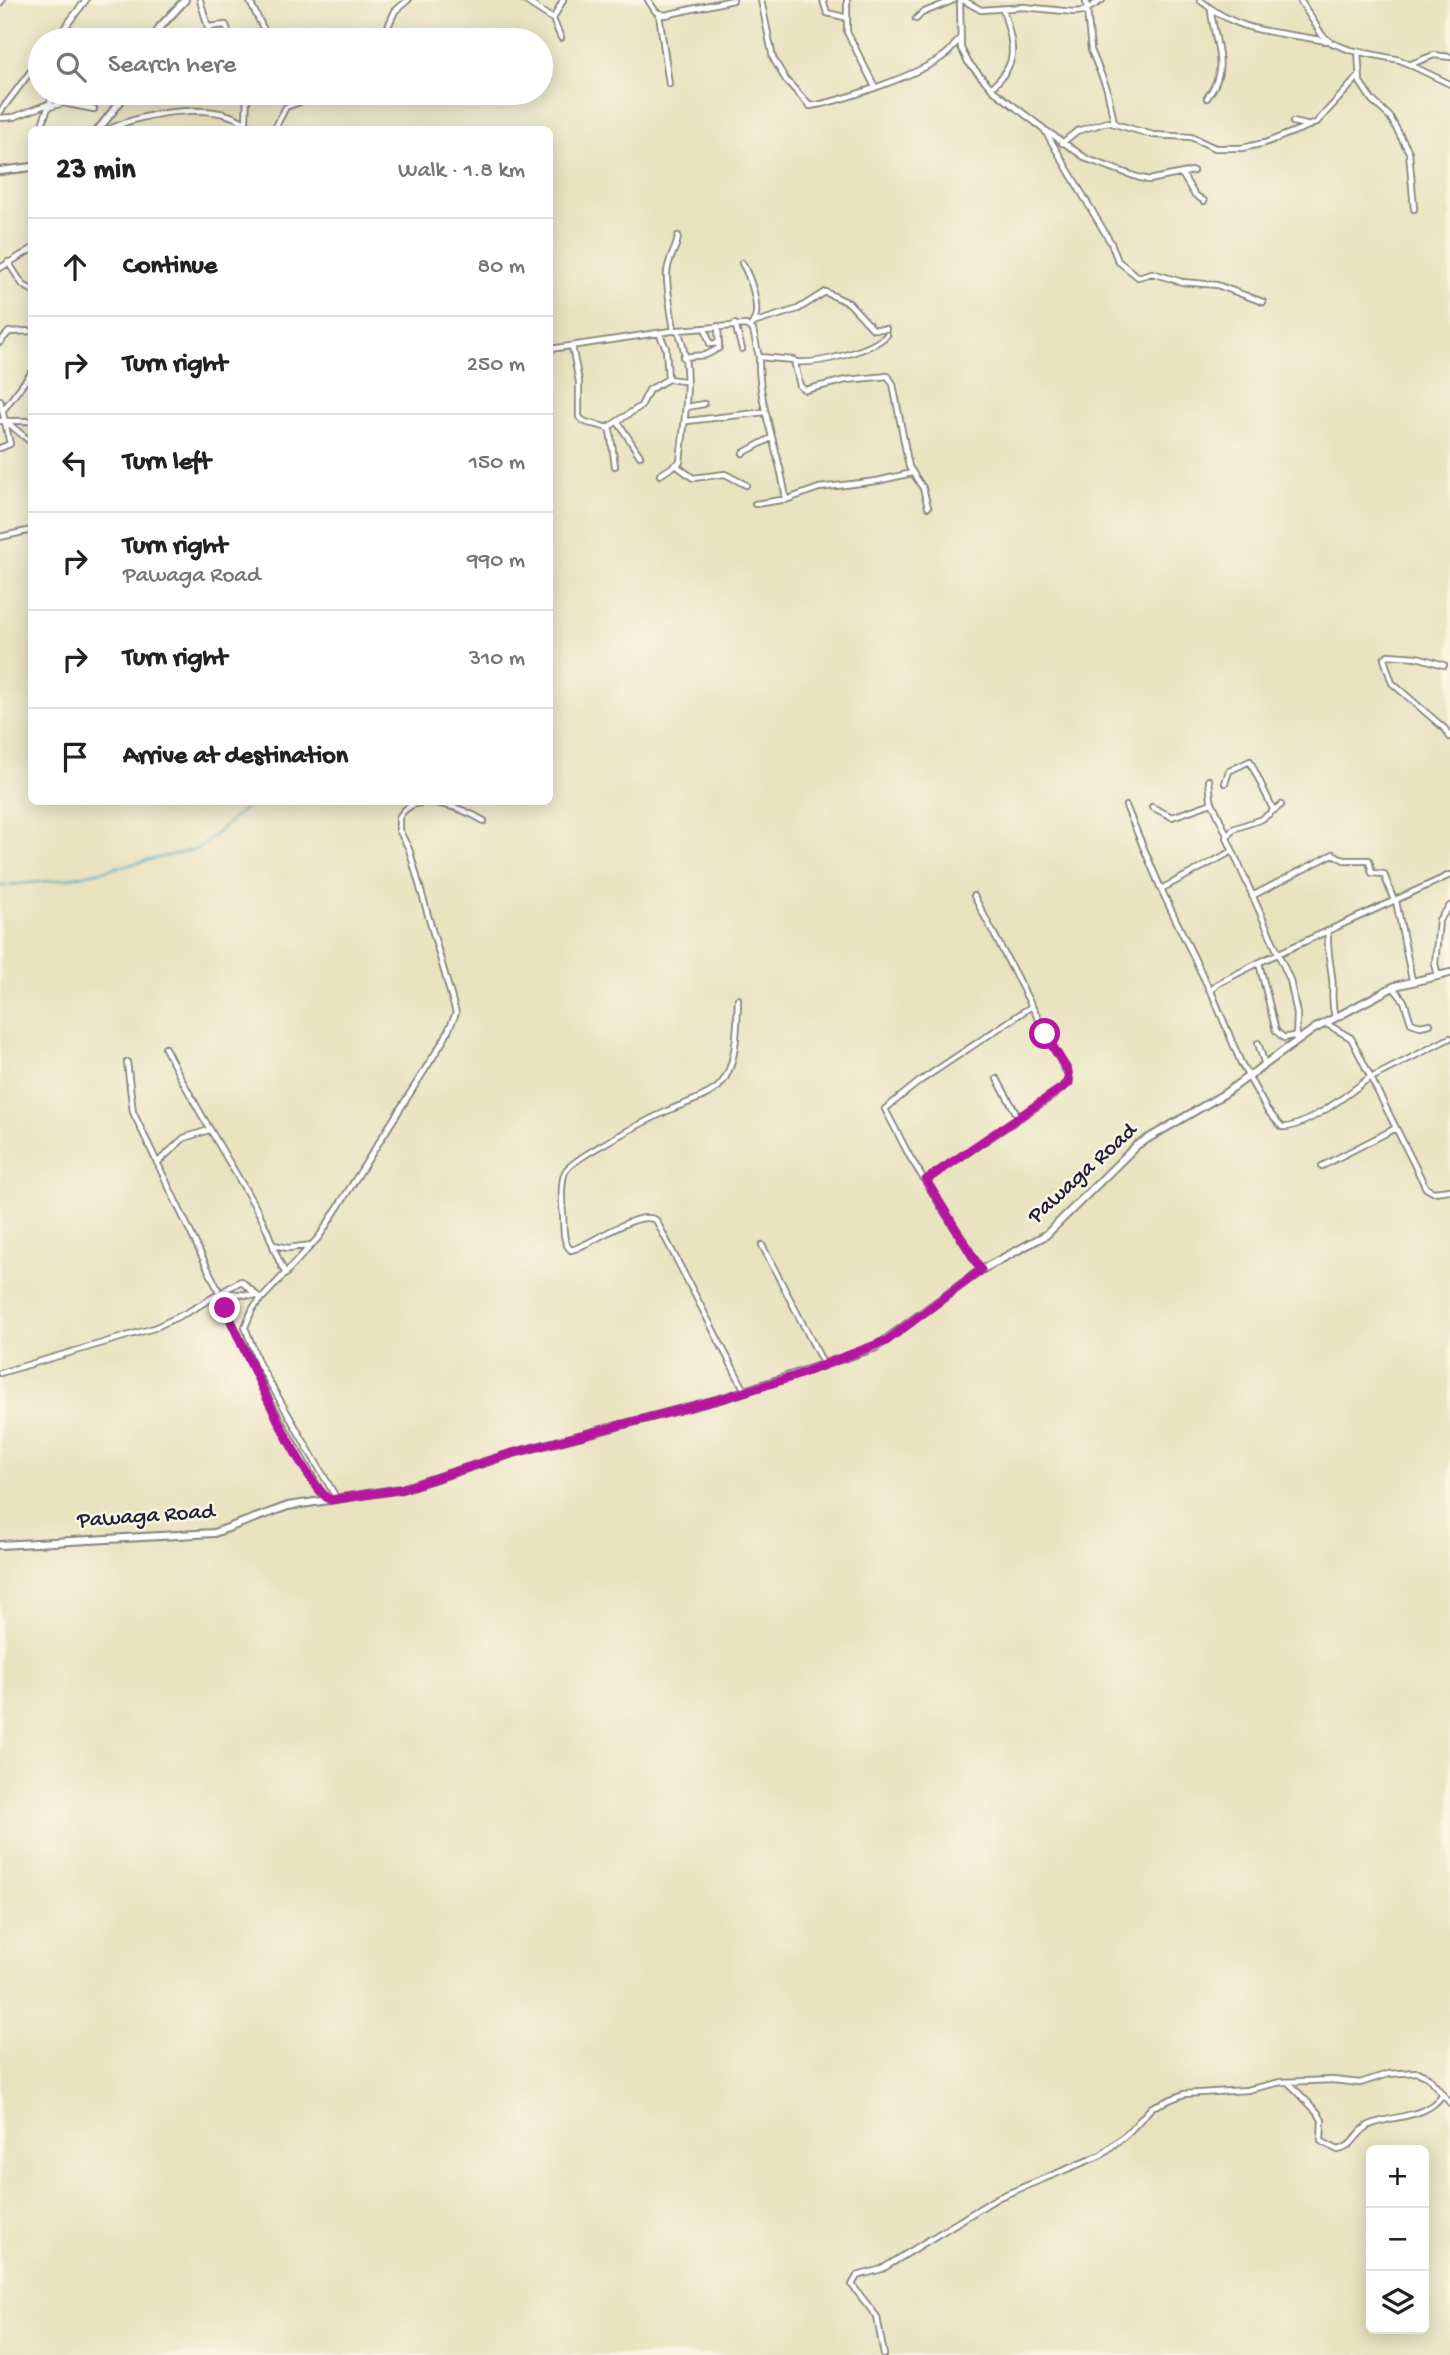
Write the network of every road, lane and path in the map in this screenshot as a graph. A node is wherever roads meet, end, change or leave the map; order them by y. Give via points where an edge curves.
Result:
1 (86, 0) edge
2 (185, 0) edge
3 (200, 0) edge
4 (249, 0) edge
5 (408, 0) edge
6 (524, 0) edge
7 (563, 0) edge
8 (648, 0) edge
9 (733, 0) edge
10 (761, 0) edge
11 (823, 0) edge
12 (847, 0) edge
13 (954, 0) edge
14 (962, 0) edge
15 (1086, 0) edge
16 (1102, 0) edge
17 (1200, 0) edge
18 (1300, 0) edge
19 (720, 1) edge
20 (1003, 9) junction
21 (1087, 10) junction
22 (1211, 10) junction
23 (659, 14) junction
24 (845, 17) junction
25 (553, 19) junction
26 (916, 19) dead end
27 (208, 27) joint
28 (64, 28) edge
29 (159, 28) edge
30 (227, 28) edge
31 (263, 28) edge
32 (387, 28) edge
33 (561, 38) dead end
34 (961, 38) junction
35 (1330, 42) junction
36 (1358, 52) junction
37 (1450, 57) edge
38 (1410, 64) junction
39 (28, 75) edge
40 (1358, 77) junction
41 (669, 84) dead end
42 (1450, 84) edge
43 (875, 87) junction
44 (991, 88) junction
45 (1207, 98) dead end
46 (50, 105) joint
47 (73, 105) edge
48 (118, 105) edge
49 (247, 105) edge
50 (291, 105) edge
51 (94, 109) dead end
52 (0, 112) edge
53 (0, 118) edge
54 (1114, 122) junction
55 (1293, 122) dead end
56 (246, 123) junction
57 (42, 126) edge
58 (101, 126) edge
59 (118, 126) edge
60 (249, 126) edge
61 (276, 126) edge
62 (1311, 126) junction
63 (1044, 129) junction
64 (1062, 144) junction
65 (28, 168) edge
66 (0, 171) edge
67 (1193, 171) dead end
68 (1182, 174) junction
69 (1205, 201) dead end
70 (1414, 209) dead end
71 (678, 236) dead end
72 (28, 251) edge
73 (8, 262) junction
74 (742, 263) dead end
75 (0, 268) edge
76 (28, 287) edge
77 (1263, 302) dead end
78 (735, 324) junction
79 (752, 325) junction
80 (718, 326) junction
81 (705, 328) junction
82 (676, 330) junction
83 (28, 331) edge
84 (659, 332) junction
85 (0, 342) edge
86 (719, 343) junction
87 (572, 345) junction
88 (553, 348) edge
89 (742, 349) dead end
90 (683, 357) junction
91 (759, 357) junction
92 (796, 362) junction
93 (28, 377) edge
94 (668, 379) junction
95 (684, 381) junction
96 (0, 400) edge
97 (704, 404) dead end
98 (687, 407) junction
99 (4, 409) junction
100 (765, 412) junction
101 (0, 421) edge
102 (28, 421) edge
103 (687, 421) junction
104 (7, 422) junction
105 (618, 422) junction
106 (607, 428) junction
107 (771, 438) junction
108 (28, 440) edge
109 (0, 448) edge
110 (743, 453) dead end
111 (640, 456) dead end
112 (615, 466) dead end
113 (677, 466) junction
114 (913, 473) junction
115 (660, 475) dead end
116 (746, 485) dead end
117 (786, 500) junction
118 (755, 504) dead end
119 (928, 507) dead end
120 (28, 531) edge
121 (0, 537) edge
122 (1444, 665) dead end
123 (1450, 737) edge
124 (1209, 780) dead end
125 (1225, 783) dead end
126 (1212, 803) junction
127 (430, 805) edge
128 (448, 805) edge
129 (1282, 805) dead end
130 (1126, 806) dead end
131 (1153, 807) dead end
132 (1273, 809) junction
133 (484, 821) dead end
134 (1227, 836) junction
135 (1232, 852) junction
136 (1450, 875) edge
137 (1161, 889) junction
138 (974, 896) dead end
139 (1252, 896) junction
140 (1395, 901) junction
141 (1450, 906) edge
142 (1328, 932) junction
143 (1280, 954) junction
144 (1259, 963) junction
145 (1450, 974) edge
146 (1438, 976) junction
147 (1412, 981) junction
148 (1393, 987) junction
149 (1211, 993) junction
150 (738, 999) dead end
151 (1032, 1006) junction
152 (1335, 1017) junction
153 (1325, 1022) junction
154 (1430, 1024) dead end
155 (1297, 1038) junction
156 (1450, 1038) edge
157 (1258, 1043) dead end
158 (165, 1048) dead end
159 (127, 1062) dead end
160 (1264, 1062) junction
161 (1249, 1073) junction
162 (1371, 1078) junction
163 (997, 1079) dead end
164 (1019, 1118) junction
165 (1396, 1128) junction
166 (210, 1130) junction
167 (157, 1163) junction
168 (1322, 1166) dead end
169 (926, 1180) junction
170 (1450, 1190) edge
171 (274, 1245) junction
172 (313, 1245) junction
173 (762, 1245) dead end
174 (981, 1270) junction
175 (286, 1274) junction
176 (221, 1293) junction
177 (213, 1298) junction
178 (260, 1298) junction
179 (824, 1365) junction
180 (0, 1373) edge
181 (745, 1392) junction
182 (334, 1500) junction
183 (0, 1545) edge
184 (1287, 2082) junction
185 (1442, 2095) junction
186 (1450, 2103) edge
187 (884, 2355) edge

1 - 28 street
2 - 29 main road
3 - 27 street
4 - 31 street
5 - 32 street via 394,11
6 - 25 street
7 - 25 street
8 - 23 street
9 - 19 street
10 - 43 street via 773,58 807,105 842,100
11 - 24 street via 827,13
12 - 24 street
13 - 26 street
14 - 20 street via 977,9
14 - 34 street
15 - 21 street
16 - 21 street
17 - 22 street
18 - 35 street
19 - 23 street
20 - 21 street
20 - 44 street via 1013,53 1004,75
21 - 54 street via 1091,50
22 - 35 street via 1241,26
22 - 45 street via 1220,75
23 - 41 street
24 - 43 street via 848,36
25 - 33 street
27 - 30 street
34 - 43 street via 934,62
34 - 44 street via 962,52
35 - 36 street
36 - 38 street
36 - 40 street
37 - 38 street via 1434,55
38 - 42 street
39 - 52 street
40 - 62 street
40 - 70 street via 1390,117 1407,148
44 - 63 street
46 - 53 street
46 - 57 street
47 - 51 street
48 - 58 main road
49 - 56 street
50 - 61 street
54 - 62 street via 1153,135 1191,137 1222,149 1272,141
54 - 64 street via 1086,127
55 - 62 street
56 - 59 street via 187,111
56 - 60 street
63 - 64 street
63 - 77 street via 1118,261 1134,275 1156,274 1191,284 1217,285
64 - 68 street via 1092,162 1137,177 1149,180
65 - 66 main road
67 - 68 street
68 - 69 street via 1194,194
71 - 82 street via 667,275
72 - 73 street
73 - 75 street
73 - 76 street
74 - 79 street via 757,312
78 - 79 street
78 - 80 street
78 - 89 street
79 - 91 street
79 - 92 street via 798,309 825,292 849,303 873,329 887,332 874,343 829,359
80 - 81 street
80 - 86 street
81 - 82 street
81 - 86 street via 710,344
82 - 84 street
82 - 90 street
83 - 85 street via 9,332
84 - 87 street
84 - 94 street via 666,348
86 - 90 street via 711,354
87 - 88 street
87 - 106 street via 579,417
90 - 95 street
91 - 92 street via 788,357
91 - 100 street
92 - 114 street via 800,386 805,390 884,374 891,379
93 - 99 street
94 - 95 street
94 - 105 street via 649,390 641,406
95 - 98 street
96 - 99 street
97 - 98 street
98 - 103 street
99 - 104 street
100 - 103 street
100 - 107 street
101 - 104 street
102 - 104 street
103 - 113 street
104 - 108 street
104 - 109 street via 10,444
105 - 106 street
105 - 111 street
106 - 112 street via 614,443
107 - 110 street
107 - 117 street
113 - 115 street
113 - 116 street via 693,478 725,474
114 - 117 street via 819,488
114 - 119 street
117 - 118 street
120 - 121 street
122 - 123 street via 1417,657 1388,655 1384,659 1392,683
124 - 126 street
125 - 132 street via 1231,768 1250,761
126 - 131 street via 1172,817
126 - 134 street
127 - 172 street via 409,808 400,818 399,830 410,849 456,1013 446,1038
128 - 133 street
129 - 132 street
130 - 137 street
132 - 134 street via 1262,819 1233,828
134 - 135 street
135 - 137 street
135 - 139 street
136 - 140 street
137 - 149 street
138 - 151 street
139 - 140 street via 1333,854 1344,860 1369,860 1372,873 1384,874
139 - 143 street
140 - 142 street
140 - 147 street
141 - 146 street via 1439,920
142 - 143 street
142 - 152 street via 1330,1000
143 - 144 street
143 - 155 street via 1292,987
144 - 149 street via 1217,984
144 - 155 street via 1276,1031 1284,1038
145 - 146 main road, Pawaga Road
146 - 147 main road, Pawaga Road
147 - 148 main road, Pawaga Road
148 - 152 main road, Pawaga Road
148 - 154 street via 1404,1001 1411,1023
149 - 161 street
150 - 181 street via 733,1050 718,1086 568,1166 563,1176 562,1212 565,1242 571,1250 634,1221 649,1216 656,1220
151 - 164 street via 1070,1079
151 - 169 street via 886,1106 890,1122
152 - 153 main road, Pawaga Road
153 - 155 main road, Pawaga Road
153 - 162 street via 1347,1034
155 - 160 main road, Pawaga Road
156 - 162 street
157 - 160 street
158 - 166 street
159 - 167 street via 133,1112
160 - 161 main road, Pawaga Road
161 - 162 street via 1267,1110 1286,1128
161 - 174 main road, Pawaga Road via 1224,1094 1120,1158 1046,1236
162 - 165 street
163 - 164 street
164 - 169 street
165 - 168 street
165 - 170 street via 1427,1189
166 - 167 street via 184,1138
166 - 171 street
167 - 176 street
169 - 174 street
171 - 172 street
171 - 175 street
172 - 175 street
173 - 179 street
174 - 179 main road, Pawaga Road via 886,1341
175 - 178 street
176 - 177 street
176 - 178 street
176 - 178 street via 241,1281
177 - 180 street via 154,1328
177 - 182 street via 225,1308 299,1457 323,1496
178 - 182 street via 246,1321 248,1339
179 - 181 main road, Pawaga Road
181 - 182 main road, Pawaga Road via 510,1454 402,1489
182 - 183 main road, Pawaga Road via 288,1506 205,1535
184 - 185 street via 1360,2083 1388,2074 1417,2072 1428,2077
184 - 185 street via 1318,2113 1321,2141 1338,2150 1349,2147 1370,2124 1427,2109
184 - 187 street via 1247,2091 1192,2093 1152,2107 1101,2155 997,2198 886,2267 857,2276 852,2285 877,2317
185 - 186 street

